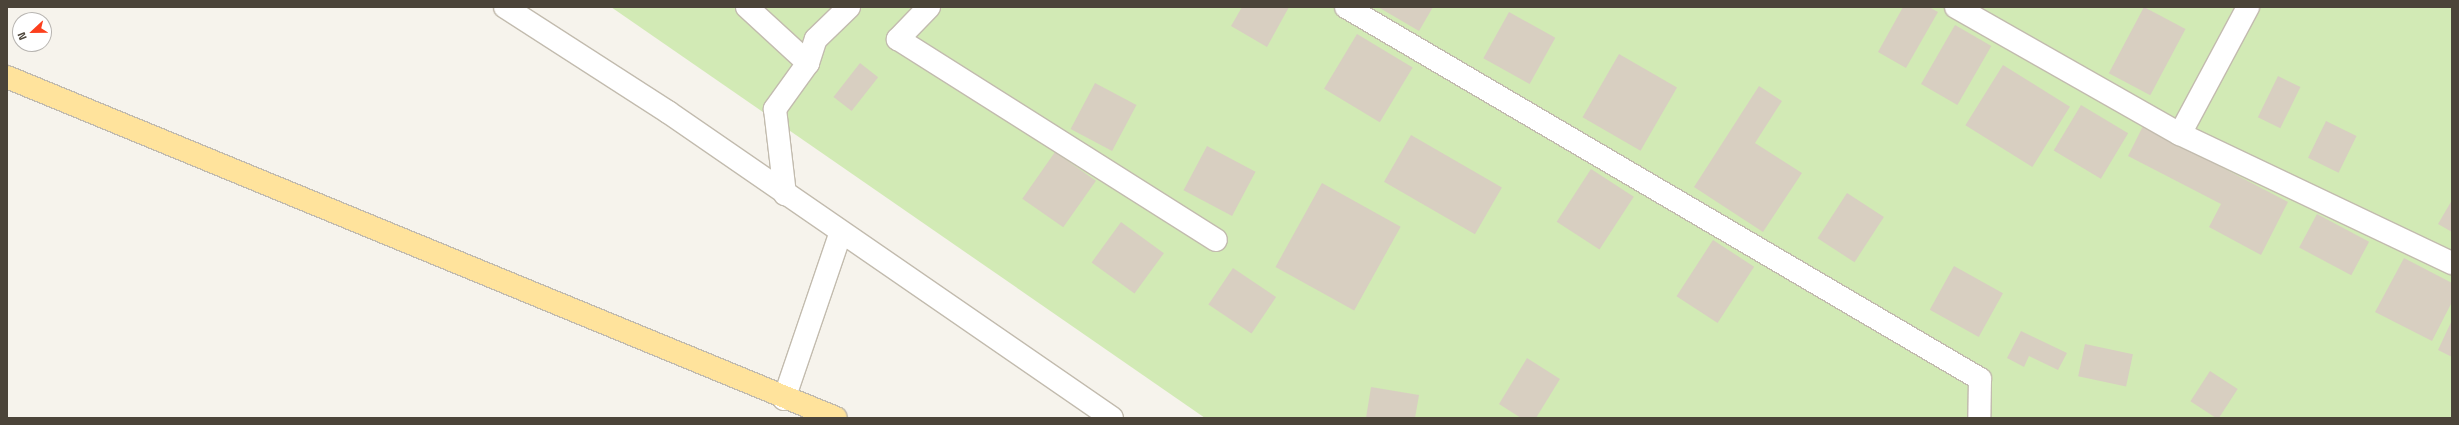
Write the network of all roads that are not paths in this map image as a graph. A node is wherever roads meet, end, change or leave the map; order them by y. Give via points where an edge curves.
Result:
1 (505, 7) edge
2 (746, 7) edge
3 (849, 7) edge
4 (929, 7) edge
5 (1346, 7) edge
6 (1956, 7) edge
7 (2248, 7) edge
8 (808, 63) junction
9 (7, 77) edge
10 (2180, 134) junction
11 (786, 194) junction
12 (841, 232) junction
13 (1216, 240) dead end
14 (2452, 263) edge
15 (784, 399) junction
16 (836, 418) edge
17 (1112, 418) edge
18 (1979, 418) edge

1 - 11 street
2 - 8 street
3 - 8 street via 816,39
4 - 13 street via 898,39
5 - 18 street via 1980,379
6 - 10 street
7 - 10 street
8 - 11 street via 775,109
9 - 15 main road
10 - 14 street
11 - 12 street
12 - 15 street
12 - 17 street
15 - 16 main road

